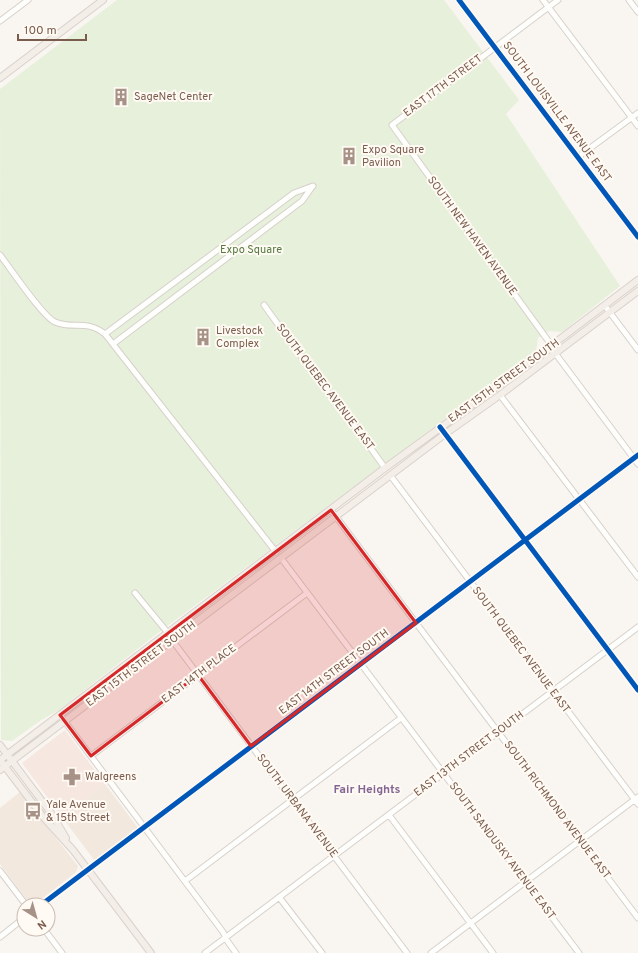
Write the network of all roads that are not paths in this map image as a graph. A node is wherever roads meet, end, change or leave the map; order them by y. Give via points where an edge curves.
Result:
1 (28, 0) edge
2 (103, 0) edge
3 (459, 0) edge
4 (543, 0) edge
5 (558, 0) edge
6 (629, 0) edge
7 (548, 7) junction
8 (638, 12) edge
9 (0, 21) edge
10 (495, 47) junction
11 (0, 78) edge
12 (638, 113) edge
13 (632, 117) junction
14 (392, 126) joint
15 (638, 126) edge
16 (578, 157) junction
17 (638, 237) edge
18 (0, 255) edge
19 (638, 280) edge
20 (638, 291) edge
21 (264, 305) dead end
22 (605, 306) junction
23 (609, 312) junction
24 (105, 334) junction
25 (113, 344) junction
26 (552, 346) junction
27 (638, 350) edge
28 (555, 353) junction
29 (495, 388) junction
30 (500, 395) junction
31 (440, 427) junction
32 (445, 434) junction
33 (636, 456) edge
34 (638, 464) edge
35 (385, 468) junction
36 (390, 476) junction
37 (579, 499) junction
38 (331, 510) junction
39 (336, 516) junction
40 (525, 540) junction
41 (276, 552) junction
42 (281, 558) junction
43 (638, 578) edge
44 (470, 582) junction
45 (135, 593) dead end
46 (307, 593) junction
47 (416, 623) junction
48 (638, 627) edge
49 (168, 633) junction
50 (172, 640) junction
51 (607, 650) junction
52 (361, 664) junction
53 (198, 675) junction
54 (638, 690) edge
55 (552, 691) junction
56 (60, 715) junction
57 (401, 718) junction
58 (65, 722) junction
59 (498, 732) junction
60 (0, 745) edge
61 (251, 746) junction
62 (7, 754) junction
63 (91, 756) junction
64 (0, 760) edge
65 (12, 761) junction
66 (2, 768) edge
67 (443, 773) junction
68 (292, 800) junction
69 (637, 800) edge
70 (51, 813) junction
71 (389, 815) junction
72 (44, 818) junction
73 (144, 828) junction
74 (580, 841) junction
75 (73, 850) junction
76 (334, 856) junction
77 (88, 870) junction
78 (0, 871) edge
79 (185, 881) junction
80 (525, 882) junction
81 (20, 897) edge
82 (52, 897) edge
83 (279, 897) junction
84 (638, 918) edge
85 (471, 923) junction
86 (16, 924) edge
87 (0, 937) edge
88 (50, 937) edge
89 (226, 937) junction
90 (62, 953) edge
91 (151, 953) edge
92 (205, 953) edge
93 (236, 953) edge
94 (322, 953) edge
95 (407, 953) edge
96 (431, 953) edge
97 (493, 953) edge
98 (579, 953) edge

1 - 9 street
2 - 11 main road
3 - 10 street, SOUTH LOUISVILLE AVENUE EAST
4 - 7 street
5 - 7 street, EAST 17TH STREET
6 - 8 street
7 - 10 street, EAST 17TH STREET
7 - 13 street
10 - 14 street, EAST 17TH STREET
10 - 16 street, SOUTH LOUISVILLE AVENUE EAST
12 - 13 street
13 - 15 street
13 - 16 street
14 - 26 street, SOUTH NEW HAVEN AVENUE
16 - 17 street, SOUTH LOUISVILLE AVENUE EAST
18 - 24 street via 48,318 63,325 87,325
19 - 22 main road, EAST 15TH STREET SOUTH
20 - 23 main road, EAST 15TH STREET SOUTH
21 - 35 street, SOUTH QUEBEC AVENUE EAST
22 - 23 street
22 - 26 main road, EAST 15TH STREET SOUTH
23 - 27 street
23 - 28 main road, EAST 15TH STREET SOUTH
24 - 25 street
24 - 25 street via 294,193 313,186 302,201
25 - 41 street
26 - 28 main road
26 - 29 main road, EAST 15TH STREET SOUTH
28 - 30 main road, EAST 15TH STREET SOUTH
28 - 33 street
29 - 30 main road
29 - 31 main road, EAST 15TH STREET SOUTH
30 - 32 main road, EAST 15TH STREET SOUTH
30 - 37 street
31 - 32 street
31 - 35 main road, EAST 15TH STREET SOUTH
32 - 36 main road, EAST 15TH STREET SOUTH
32 - 40 street
33 - 34 street
33 - 37 street, EAST 14TH STREET SOUTH
35 - 36 main road
35 - 38 main road, EAST 15TH STREET SOUTH
36 - 39 main road, EAST 15TH STREET SOUTH
36 - 44 street, SOUTH QUEBEC AVENUE EAST
37 - 40 street, EAST 14TH STREET SOUTH
37 - 43 street
38 - 39 street, SOUTH RICHMOND AVENUE EAST
38 - 41 main road, EAST 15TH STREET SOUTH
39 - 42 main road, EAST 15TH STREET SOUTH
39 - 47 street, SOUTH RICHMOND AVENUE EAST
40 - 44 street, EAST 14TH STREET SOUTH
40 - 51 street
41 - 42 main road
41 - 49 main road, EAST 15TH STREET SOUTH
42 - 46 street, SOUTH SANDUSKY AVENUE EAST
42 - 50 main road, EAST 15TH STREET SOUTH
44 - 47 street, EAST 14TH STREET SOUTH
44 - 55 street, SOUTH QUEBEC AVENUE EAST
45 - 49 street
46 - 52 street, SOUTH SANDUSKY AVENUE EAST
46 - 53 street, EAST 14TH PLACE
47 - 52 street, EAST 14TH STREET SOUTH
47 - 59 street, SOUTH RICHMOND AVENUE EAST
48 - 51 street, EAST 13TH STREET SOUTH
49 - 50 main road
49 - 56 main road, EAST 15TH STREET SOUTH
50 - 53 street, SOUTH URBANA AVENUE
50 - 58 main road, EAST 15TH STREET SOUTH
51 - 54 street
51 - 55 street, EAST 13TH STREET SOUTH
52 - 57 street, SOUTH SANDUSKY AVENUE EAST
52 - 61 street, EAST 14TH STREET SOUTH
53 - 61 street, SOUTH URBANA AVENUE
53 - 63 street, EAST 14TH PLACE
55 - 59 street, EAST 13TH STREET SOUTH
55 - 69 street, SOUTH QUEBEC AVENUE EAST
56 - 58 street
56 - 62 main road, EAST 15TH STREET SOUTH
57 - 67 street, SOUTH SANDUSKY AVENUE EAST
57 - 68 street
58 - 63 street
58 - 65 main road, EAST 15TH STREET SOUTH
59 - 67 street, EAST 13TH STREET SOUTH
59 - 74 street, SOUTH RICHMOND AVENUE EAST
60 - 62 main road
61 - 68 street, SOUTH URBANA AVENUE
61 - 73 street, EAST 14TH STREET SOUTH
62 - 64 main road, EAST 15TH STREET SOUTH
62 - 65 main road
63 - 73 street
64 - 66 main road
65 - 66 main road, EAST 15TH STREET SOUTH
65 - 70 main road
66 - 72 main road
67 - 71 street, EAST 13TH STREET SOUTH
67 - 80 street, SOUTH SANDUSKY AVENUE EAST
68 - 76 street, SOUTH URBANA AVENUE
68 - 79 street
69 - 74 street
70 - 72 main road
70 - 75 main road
71 - 76 street, EAST 13TH STREET SOUTH
71 - 85 street
72 - 75 main road
73 - 77 street, EAST 14TH STREET SOUTH
73 - 79 street
74 - 80 street
74 - 84 street, SOUTH RICHMOND AVENUE EAST
75 - 77 main road
76 - 83 street, EAST 13TH STREET SOUTH
76 - 95 street, SOUTH URBANA AVENUE
77 - 82 street, EAST 14TH STREET SOUTH
77 - 91 main road
78 - 81 street
79 - 89 street
80 - 85 street
80 - 98 street, SOUTH SANDUSKY AVENUE EAST
83 - 89 street, EAST 13TH STREET SOUTH
83 - 94 street
85 - 96 street
85 - 97 street
86 - 87 street
88 - 90 street
89 - 92 street, EAST 13TH STREET SOUTH
89 - 93 street

